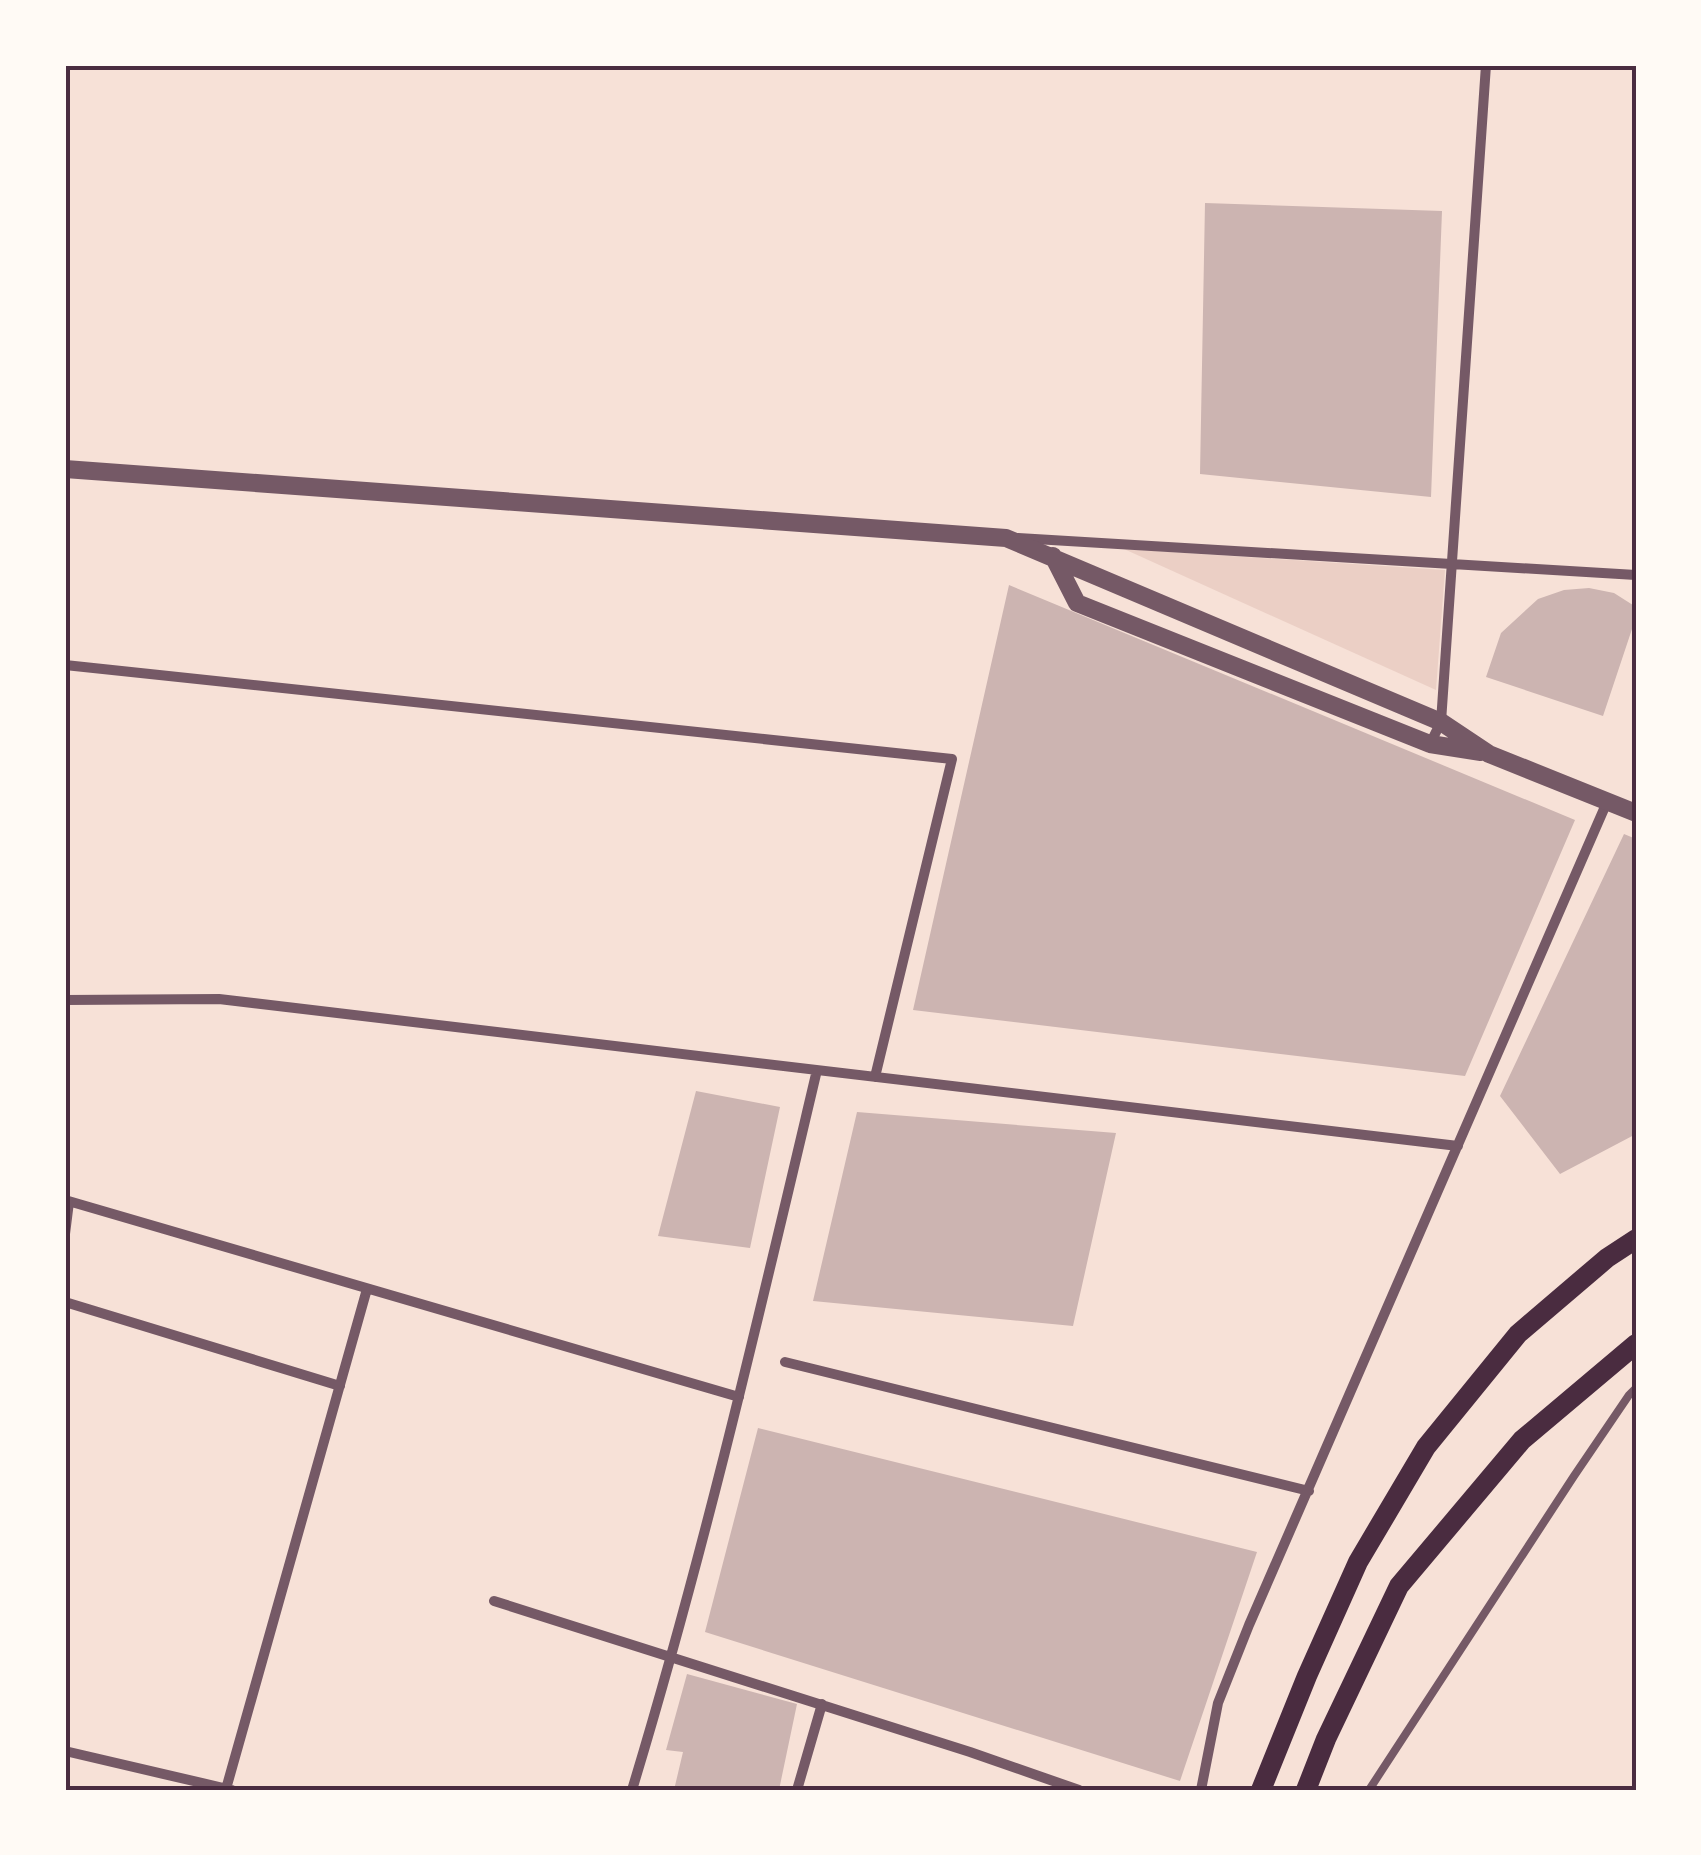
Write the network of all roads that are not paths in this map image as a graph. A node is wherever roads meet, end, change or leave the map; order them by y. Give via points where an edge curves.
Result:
1 (1486, 65) edge
2 (65, 468) edge
3 (1006, 538) junction
4 (1053, 556) junction
5 (1451, 564) junction
6 (1636, 575) edge
7 (65, 665) edge
8 (1441, 722) junction
9 (1430, 744) junction
10 (1489, 754) junction
11 (1607, 802) junction
12 (1636, 814) edge
13 (65, 1000) edge
14 (817, 1070) junction
15 (875, 1077) junction
16 (1458, 1146) junction
17 (67, 1201) edge
18 (65, 1234) edge
19 (1636, 1239) edge
20 (367, 1289) junction
21 (65, 1302) edge
22 (1636, 1344) edge
23 (785, 1362) dead end
24 (340, 1386) junction
25 (1636, 1388) edge
26 (739, 1397) junction
27 (1309, 1492) junction
28 (494, 1601) dead end
29 (672, 1656) junction
30 (822, 1704) junction
31 (65, 1751) edge
32 (229, 1789) edge
33 (632, 1790) edge
34 (797, 1790) edge
35 (1079, 1790) edge
36 (1201, 1790) edge
37 (1261, 1790) edge
38 (1306, 1790) edge
39 (1369, 1790) edge

1 - 5 street
2 - 3 street
3 - 4 street
3 - 5 street
4 - 8 street
4 - 9 street via 1077,603
5 - 6 street
5 - 8 street
7 - 15 street via 952,759
8 - 9 street
8 - 10 street
9 - 10 street
10 - 11 street
11 - 12 street
11 - 16 street
13 - 14 street via 219,1000
14 - 15 street
14 - 26 street
15 - 16 street
16 - 27 street
17 - 18 street
17 - 20 street
19 - 37 main road via 1518,1334 1426,1446 1358,1562
20 - 24 street
20 - 26 street
21 - 24 street
22 - 38 main road via 1522,1440 1399,1586
23 - 27 street
24 - 32 street
25 - 39 lane
26 - 29 street
27 - 36 street via 1218,1704
28 - 29 street
29 - 30 street
29 - 33 street
30 - 34 street
30 - 35 street
31 - 32 street

